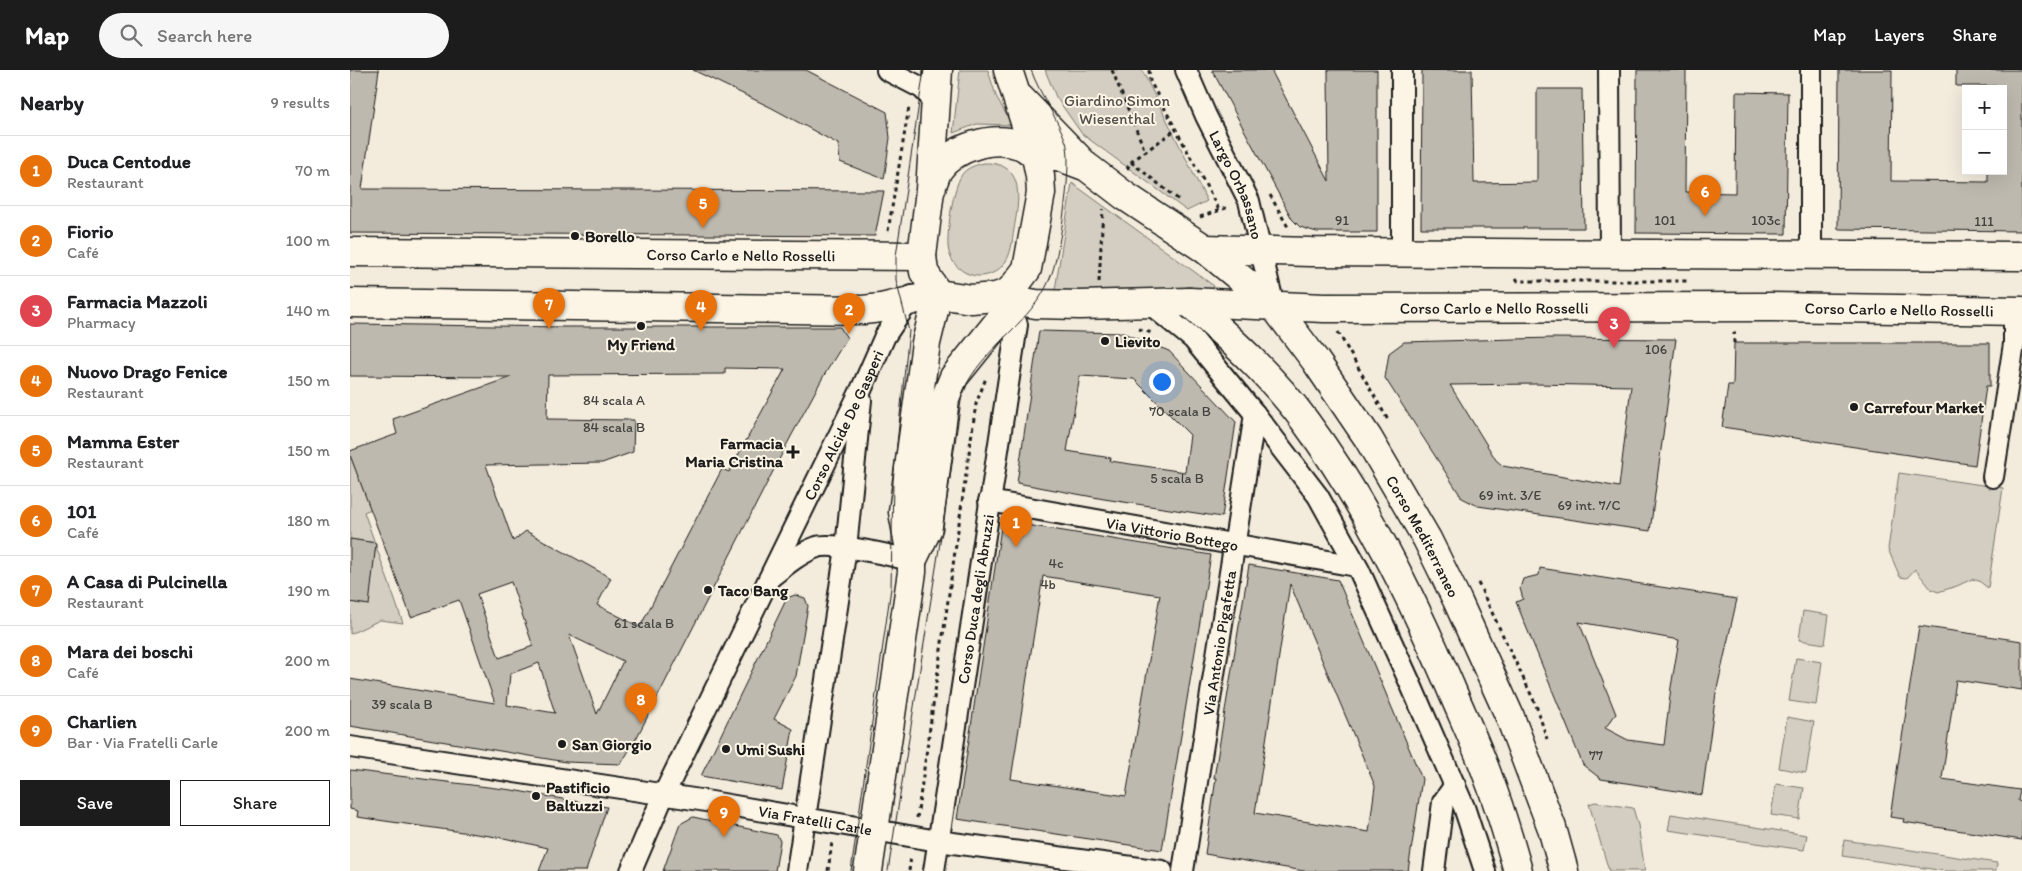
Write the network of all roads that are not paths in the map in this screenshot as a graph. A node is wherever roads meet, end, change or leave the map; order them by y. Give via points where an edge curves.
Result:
1 (887, 70) edge
2 (937, 70) edge
3 (1186, 70) edge
4 (1402, 70) edge
5 (1610, 70) edge
6 (1811, 70) edge
7 (1011, 81) edge
8 (923, 103) junction
9 (1036, 156) junction
10 (1087, 167) junction
11 (930, 190) junction
12 (1205, 249) junction
13 (1261, 249) junction
14 (350, 252) edge
15 (1402, 253) junction
16 (1610, 254) junction
17 (1812, 254) junction
18 (2022, 256) edge
19 (928, 275) junction
20 (1189, 302) junction
21 (350, 303) edge
22 (1011, 303) junction
23 (1150, 304) junction
24 (898, 306) junction
25 (1274, 306) junction
26 (2018, 311) edge
27 (926, 343) junction
28 (862, 388) junction
29 (1255, 414) junction
30 (1993, 477) dead end
31 (989, 501) junction
32 (1235, 544) junction
33 (846, 548) junction
34 (912, 561) junction
35 (1356, 566) junction
36 (768, 579) junction
37 (350, 747) edge
38 (1455, 785) junction
39 (664, 794) junction
40 (805, 817) junction
41 (874, 830) junction
42 (938, 841) junction
43 (631, 871) edge
44 (797, 871) edge
45 (868, 871) edge
46 (934, 871) edge
47 (1162, 871) edge
48 (1183, 871) edge
49 (1434, 871) edge
50 (1485, 871) edge
51 (1518, 871) edge
52 (1564, 871) edge

1 - 8 street via 922,88
2 - 8 main road
3 - 13 street, Largo Orbassano via 1249,201
4 - 15 street
5 - 16 street
6 - 17 street
7 - 9 main road
7 - 10 main road via 1070,152
8 - 11 main road
9 - 10 main road via 1058,156
9 - 11 main road via 1020,145 1002,142 974,145 947,161 938,171
9 - 22 main road via 1040,193 1027,269
10 - 12 main road
11 - 19 main road
12 - 13 main road
12 - 25 main road, Corso Mediterraneo
13 - 15 main road
13 - 25 street, Largo Orbassano
14 - 19 main road, Corso Carlo e Nello Rosselli
15 - 16 main road
16 - 17 main road
17 - 18 main road
19 - 22 main road via 971,299
19 - 24 main road
19 - 27 main road
20 - 23 main road, Corso Carlo e Nello Rosselli
20 - 25 main road, Corso Carlo e Nello Rosselli
20 - 51 main road via 1256,364 1304,420 1345,478 1428,634 1481,759
21 - 24 main road via 863,310
22 - 23 main road, Corso Carlo e Nello Rosselli
22 - 31 street, Corso Duca degli Abruzzi via 1017,325
22 - 34 main road via 964,363 949,388 928,528
23 - 29 street via 1193,339
24 - 27 main road via 917,322
24 - 28 street, Corso Alcide De Gasperi
25 - 26 main road, Corso Carlo e Nello Rosselli
25 - 52 main road, Corso Mediterraneo via 1368,438 1427,539 1510,717 1552,828
26 - 30 street
27 - 34 main road via 904,512
28 - 33 street
28 - 36 street, Corso Alcide De Gasperi
29 - 32 street, Via Antonio Pigafetta
29 - 35 street via 1318,496
31 - 32 street, Via Vittorio Bottego
31 - 42 street, Corso Duca degli Abruzzi
32 - 35 street, Via Vittorio Bottego
32 - 48 street, Via Antonio Pigafetta
33 - 34 street, Corso Alcide De Gasperi
33 - 36 street, Corso Alcide De Gasperi via 819,546
33 - 40 street
34 - 41 main road
35 - 38 street
36 - 39 street, Corso Alcide De Gasperi
37 - 39 street, Via Fratelli Carle
38 - 49 street via 1443,802
38 - 50 street
39 - 40 street, Via Fratelli Carle
39 - 43 street, Corso Alcide De Gasperi
40 - 41 street, Via Fratelli Carle
40 - 44 street
41 - 42 street, Via Fratelli Carle
41 - 45 main road
42 - 46 street, Corso Duca degli Abruzzi
42 - 47 street, Via Fratelli Carle

